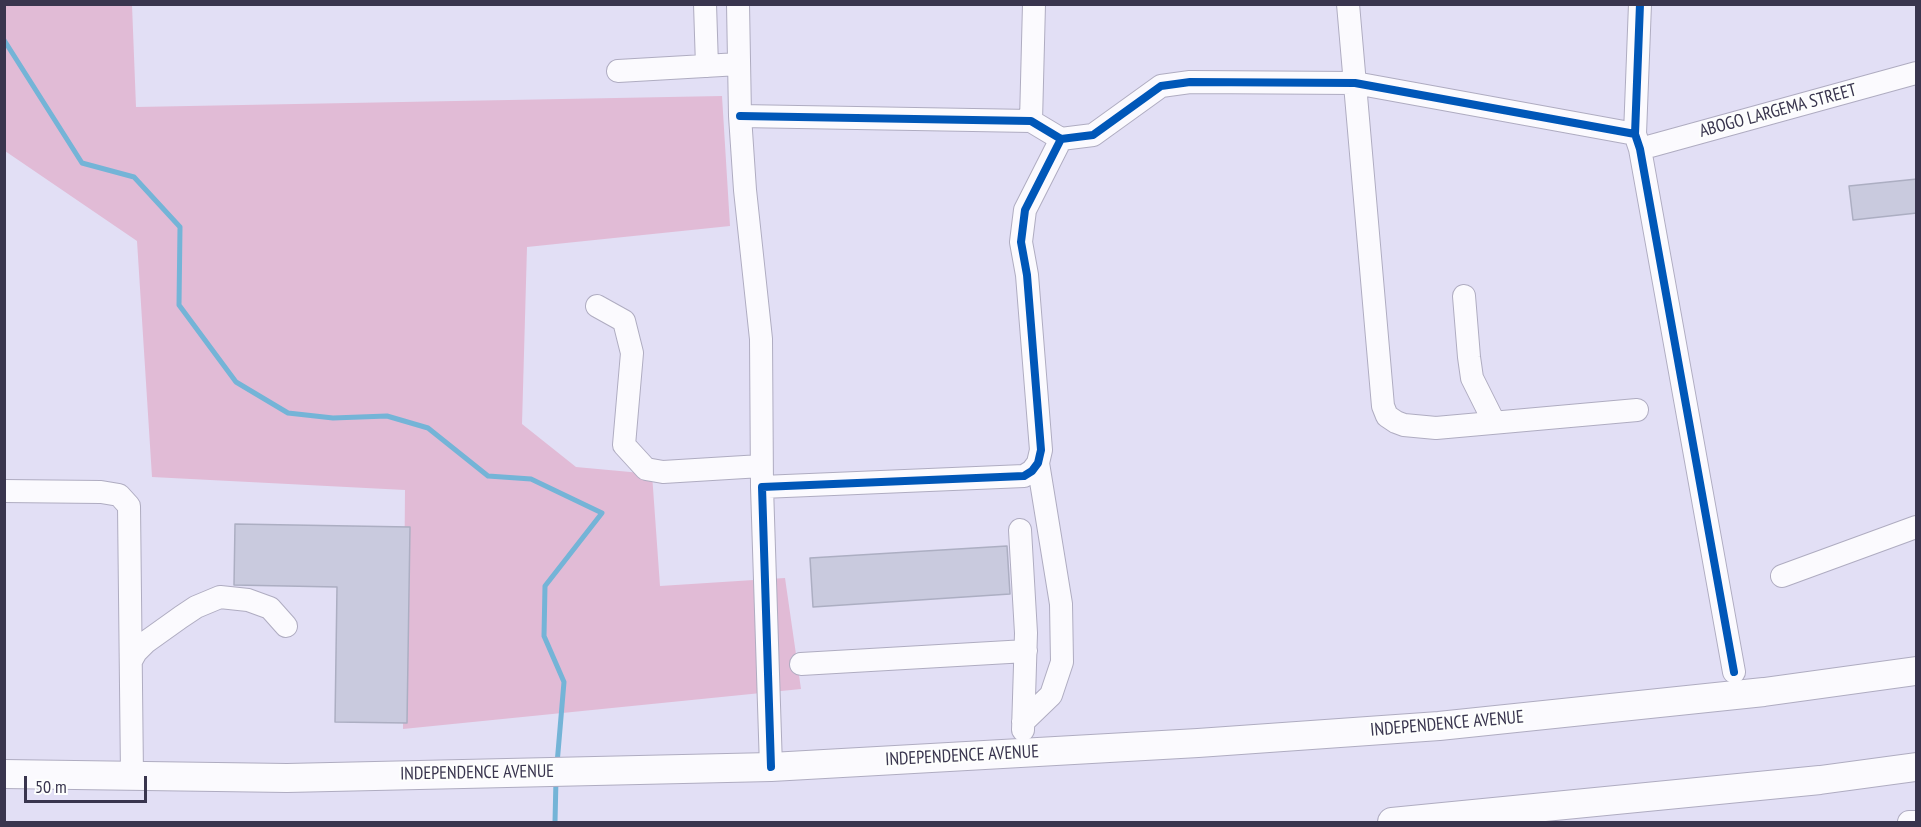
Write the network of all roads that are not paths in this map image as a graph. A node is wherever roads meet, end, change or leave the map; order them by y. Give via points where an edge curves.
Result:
1 (705, 4) edge
2 (738, 4) edge
3 (1034, 4) edge
4 (1348, 4) edge
5 (1640, 4) edge
6 (739, 64) junction
7 (706, 66) junction
8 (618, 71) dead end
9 (1917, 73) edge
10 (1355, 83) junction
11 (740, 116) junction
12 (1031, 121) junction
13 (1061, 140) junction
14 (1637, 141) junction
15 (1464, 296) dead end
16 (597, 306) dead end
17 (1637, 410) dead end
18 (1494, 422) junction
19 (1038, 463) junction
20 (762, 476) junction
21 (4, 491) edge
22 (1917, 527) edge
23 (1020, 530) dead end
24 (1782, 576) dead end
25 (286, 626) dead end
26 (1026, 651) junction
27 (131, 661) junction
28 (801, 664) dead end
29 (1917, 671) edge
30 (1734, 672) dead end
31 (1023, 722) junction
32 (1022, 753) junction
33 (771, 767) junction
34 (1917, 767) edge
35 (4, 774) edge
36 (132, 776) junction
37 (1392, 822) edge
38 (1909, 822) edge
39 (1917, 822) edge

1 - 7 street
2 - 6 street
3 - 12 street
4 - 10 street
5 - 14 street
6 - 7 street
6 - 11 street
7 - 8 street
9 - 14 street, ABOGO LARGEMA STREET
10 - 13 street via 1190,82 1161,86 1093,135
10 - 14 street
10 - 18 street via 1383,406 1387,416 1404,425 1436,428
11 - 12 street
11 - 20 street via 761,339
12 - 13 street
13 - 19 street via 1025,210 1021,242 1041,450
14 - 30 street
15 - 18 street via 1472,378
16 - 20 street via 624,321 632,353 624,445 646,469
17 - 18 street
19 - 20 street via 1024,476
19 - 31 street via 1060,604 1062,662 1051,694
20 - 33 street
21 - 27 street via 101,492 119,495 129,506
22 - 24 street
23 - 26 street
25 - 27 street via 270,608 248,600 220,597 196,607 146,642
26 - 28 street
26 - 31 street
27 - 36 street
29 - 32 main road, INDEPENDENCE AVENUE via 1764,692 1439,726
31 - 32 street
32 - 33 main road, INDEPENDENCE AVENUE
33 - 36 main road, INDEPENDENCE AVENUE via 287,778
34 - 37 main road
35 - 36 main road, INDEPENDENCE AVENUE
38 - 39 street

